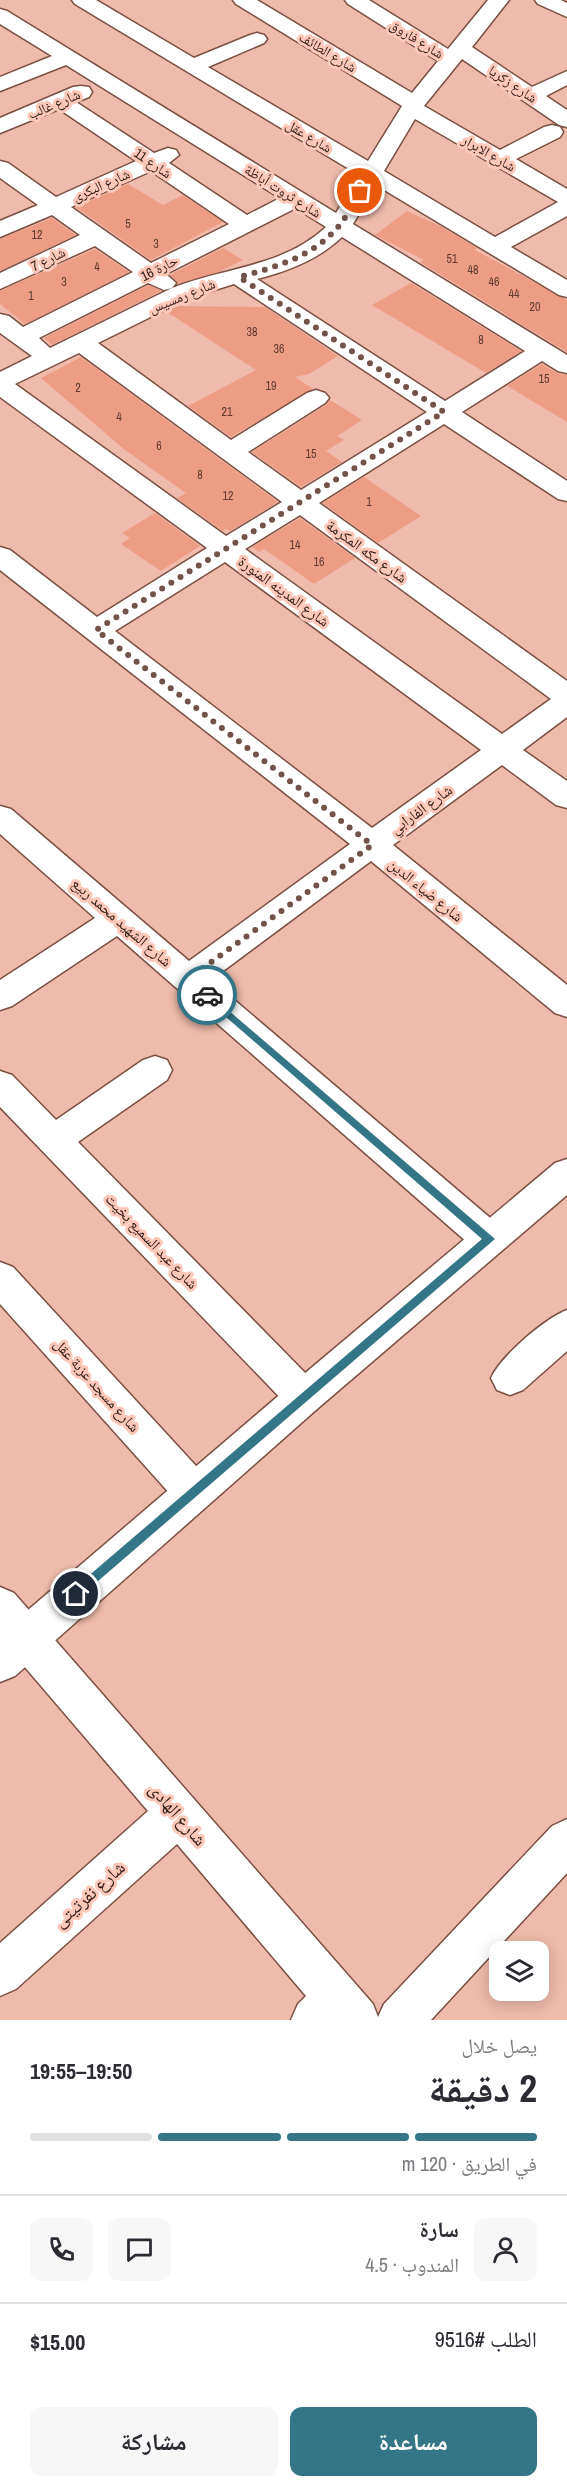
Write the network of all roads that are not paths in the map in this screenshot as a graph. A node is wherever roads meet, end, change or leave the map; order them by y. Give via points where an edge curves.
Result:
1 (82, 0) edge
2 (243, 0) edge
3 (355, 0) edge
4 (498, 0) edge
5 (545, 0) edge
6 (567, 11) edge
7 (5, 23) edge
8 (257, 39) dead end
9 (454, 53) junction
10 (67, 57) junction
11 (192, 66) junction
12 (567, 77) edge
13 (107, 82) junction
14 (0, 85) edge
15 (530, 96) junction
16 (61, 101) junction
17 (412, 106) junction
18 (0, 126) edge
19 (560, 126) edge
20 (201, 140) junction
21 (499, 159) junction
22 (152, 162) junction
23 (0, 168) edge
24 (370, 173) junction
25 (567, 198) edge
26 (296, 199) junction
27 (53, 206) junction
28 (567, 207) edge
29 (245, 224) junction
30 (340, 226) junction
31 (0, 230) edge
32 (97, 236) junction
33 (493, 247) junction
34 (149, 273) junction
35 (239, 277) junction
36 (0, 282) edge
37 (565, 287) edge
38 (181, 294) junction
39 (0, 321) edge
40 (22, 337) junction
41 (80, 342) junction
42 (542, 351) junction
43 (49, 357) junction
44 (567, 366) edge
45 (0, 383) edge
46 (316, 398) dead end
47 (444, 412) junction
48 (230, 452) junction
49 (567, 493) edge
50 (300, 502) junction
51 (225, 548) junction
52 (0, 556) edge
53 (96, 630) junction
54 (567, 696) edge
55 (567, 702) edge
56 (502, 749) junction
57 (567, 797) edge
58 (0, 817) edge
59 (372, 845) junction
60 (118, 919) junction
61 (188, 979) junction
62 (0, 997) edge
63 (567, 1004) edge
64 (155, 1070) dead end
65 (0, 1085) edge
66 (54, 1140) junction
67 (567, 1174) edge
68 (489, 1239) junction
69 (0, 1278) edge
70 (567, 1327) edge
71 (510, 1378) dead end
72 (304, 1397) junction
73 (194, 1492) junction
74 (9, 1635) edge
75 (178, 1814) junction
76 (567, 1841) edge
77 (0, 1973) edge
78 (336, 2012) edge
79 (400, 2020) edge

1 - 11 street, شارع عقل
2 - 17 street, شارع الطائف
3 - 9 street, شارع فاروق
4 - 9 street, شارع رمسيس
5 - 6 street
7 - 10 street, شارع ثروت أباظة
8 - 11 street
9 - 15 street, شارع زكريا
9 - 17 street, شارع رمسيس
10 - 13 street, شارع ثروت أباظة
10 - 14 street
11 - 24 street, شارع عقل
12 - 15 street
13 - 16 street, شارع غالب
13 - 20 street, شارع ثروت أباظة
15 - 19 street, شارع زكريا
16 - 18 street, شارع غالب
16 - 22 street, شارع 11
17 - 21 street, شارع الابرار
17 - 24 street, شارع رمسيس
19 - 21 street
20 - 22 street, شارع البكرى
20 - 26 street, شارع ثروت أباظة
21 - 25 street, شارع الابرار
22 - 27 street, شارع البكرى
22 - 29 street, شارع 11
23 - 27 street
24 - 30 street, شارع رمسيس
24 - 33 street, شارع عقل
26 - 29 street, حارة 16
26 - 30 street, شارع ثروت أباظة
27 - 31 street, شارع البكرى
27 - 32 street
28 - 33 street
29 - 34 street, حارة 16
30 - 35 street, شارع رمسيس via 320,245 296,259
30 - 42 street, شارع ثروت أباظة
32 - 34 street
32 - 36 street, شارع 7
33 - 37 street, شارع عقل
34 - 38 street
34 - 40 street, حارة 16
35 - 38 street, شارع رمسيس via 201,285
35 - 47 street
38 - 41 street, شارع رمسيس
39 - 40 street
40 - 43 street
41 - 43 street, شارع رمسيس
41 - 48 street, شارع مكه المكرمة
42 - 44 street, شارع ثروت أباظة
42 - 47 street
43 - 45 street, شارع رمسيس
45 - 51 street, شارع المدينه المنورة
46 - 48 street
47 - 49 street
47 - 50 street
48 - 50 street, شارع مكه المكرمة
50 - 51 street
50 - 54 street, شارع مكه المكرمة
51 - 53 street
51 - 56 street, شارع المدينه المنورة
52 - 53 street, شارع ضياء الدين
53 - 59 street, شارع ضياء الدين
55 - 56 street, شارع الفارابي
56 - 57 street, شارع المدينه المنورة
56 - 59 street, شارع الفارابي
58 - 60 street, شارع الشهيد محمد ربيع
59 - 61 street, شارع الفارابي
59 - 63 street, شارع ضياء الدين
60 - 61 street, شارع الشهيد محمد ربيع
60 - 62 street
61 - 68 street, شارع الشهيد محمد ربيع
64 - 66 street
65 - 66 street, شارع عبد السميع بخيت
66 - 72 street, شارع عبد السميع بخيت
67 - 68 street
68 - 72 street
69 - 73 street, شارع مسجد عزبة عقل
70 - 71 street
72 - 73 street
73 - 74 street
74 - 75 street, شارع الهادى
75 - 77 street, شارع نفرتيتى
75 - 78 street, شارع الهادى
76 - 79 street

